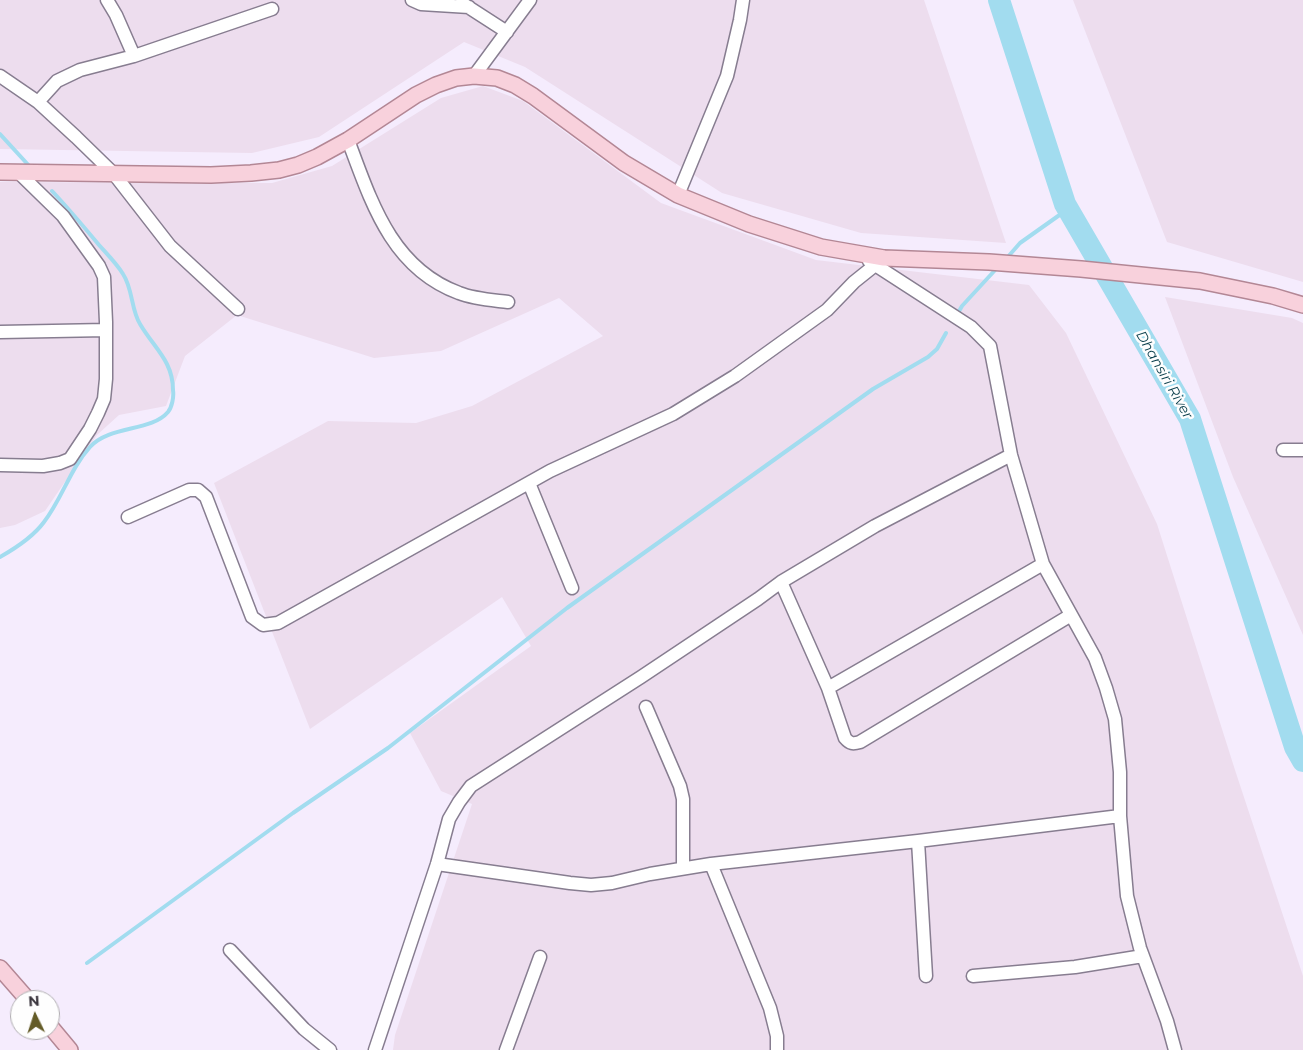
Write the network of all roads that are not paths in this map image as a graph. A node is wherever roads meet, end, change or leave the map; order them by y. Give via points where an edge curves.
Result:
1 (107, 0) edge
2 (412, 0) edge
3 (458, 0) edge
4 (530, 0) edge
5 (743, 0) edge
6 (469, 7) junction
7 (272, 8) dead end
8 (506, 32) junction
9 (134, 56) junction
10 (0, 76) edge
11 (474, 76) junction
12 (38, 102) junction
13 (348, 140) junction
14 (0, 172) edge
15 (19, 173) junction
16 (114, 174) junction
17 (678, 195) junction
18 (858, 254) junction
19 (874, 266) junction
20 (508, 302) dead end
21 (1303, 305) edge
22 (238, 309) dead end
23 (106, 330) junction
24 (0, 332) edge
25 (1283, 450) dead end
26 (1303, 450) edge
27 (1011, 455) junction
28 (0, 465) edge
29 (529, 483) junction
30 (128, 517) dead end
31 (1043, 564) junction
32 (781, 582) junction
33 (572, 588) dead end
34 (1071, 616) junction
35 (828, 688) junction
36 (646, 707) dead end
37 (1120, 816) junction
38 (918, 841) junction
39 (437, 864) junction
40 (711, 864) junction
41 (684, 868) junction
42 (230, 950) dead end
43 (1143, 956) junction
44 (540, 957) dead end
45 (0, 968) edge
46 (926, 976) dead end
47 (973, 976) dead end
48 (19, 990) edge
49 (60, 1038) edge
50 (70, 1050) edge
51 (330, 1050) edge
52 (375, 1050) edge
53 (506, 1050) edge
54 (777, 1050) edge
55 (1175, 1050) edge

1 - 9 street
2 - 6 street via 422,4
3 - 6 street
4 - 8 street
5 - 17 street via 727,76
6 - 8 street
7 - 9 street
8 - 11 street
9 - 12 street via 80,70 57,81
10 - 12 street
11 - 13 main road via 456,78 416,95
11 - 17 main road via 497,78 515,85 624,163
12 - 16 street
13 - 16 main road via 317,157 279,170 211,175
13 - 20 street via 372,202 390,237 408,261 429,279 459,294
14 - 15 main road
15 - 16 main road
15 - 23 street via 63,216 99,266 104,277
16 - 22 street via 170,246
17 - 18 main road via 782,236
18 - 19 street
18 - 21 main road via 1072,268 1200,281
19 - 27 street via 971,327 990,346
19 - 29 street via 826,310 735,376 673,414 550,470
23 - 24 street
23 - 28 street via 104,398 90,429 70,459 43,466
25 - 26 street
27 - 31 street
27 - 32 street via 875,526
29 - 30 street via 271,625 263,625 252,617 206,497 198,490 189,490
29 - 33 street
31 - 34 street
31 - 35 street
32 - 35 street
32 - 39 street via 471,786 448,819
34 - 35 street via 855,744 846,738
34 - 37 street via 1095,658 1115,719
36 - 41 street via 680,786
37 - 38 street
37 - 43 street via 1127,896
38 - 40 street
38 - 46 street
39 - 41 street via 591,885
39 - 52 street
40 - 41 street
40 - 54 street via 770,1008
42 - 51 street via 304,1029
43 - 47 street via 1093,965
43 - 55 street
44 - 53 street
45 - 48 main road
49 - 50 main road

